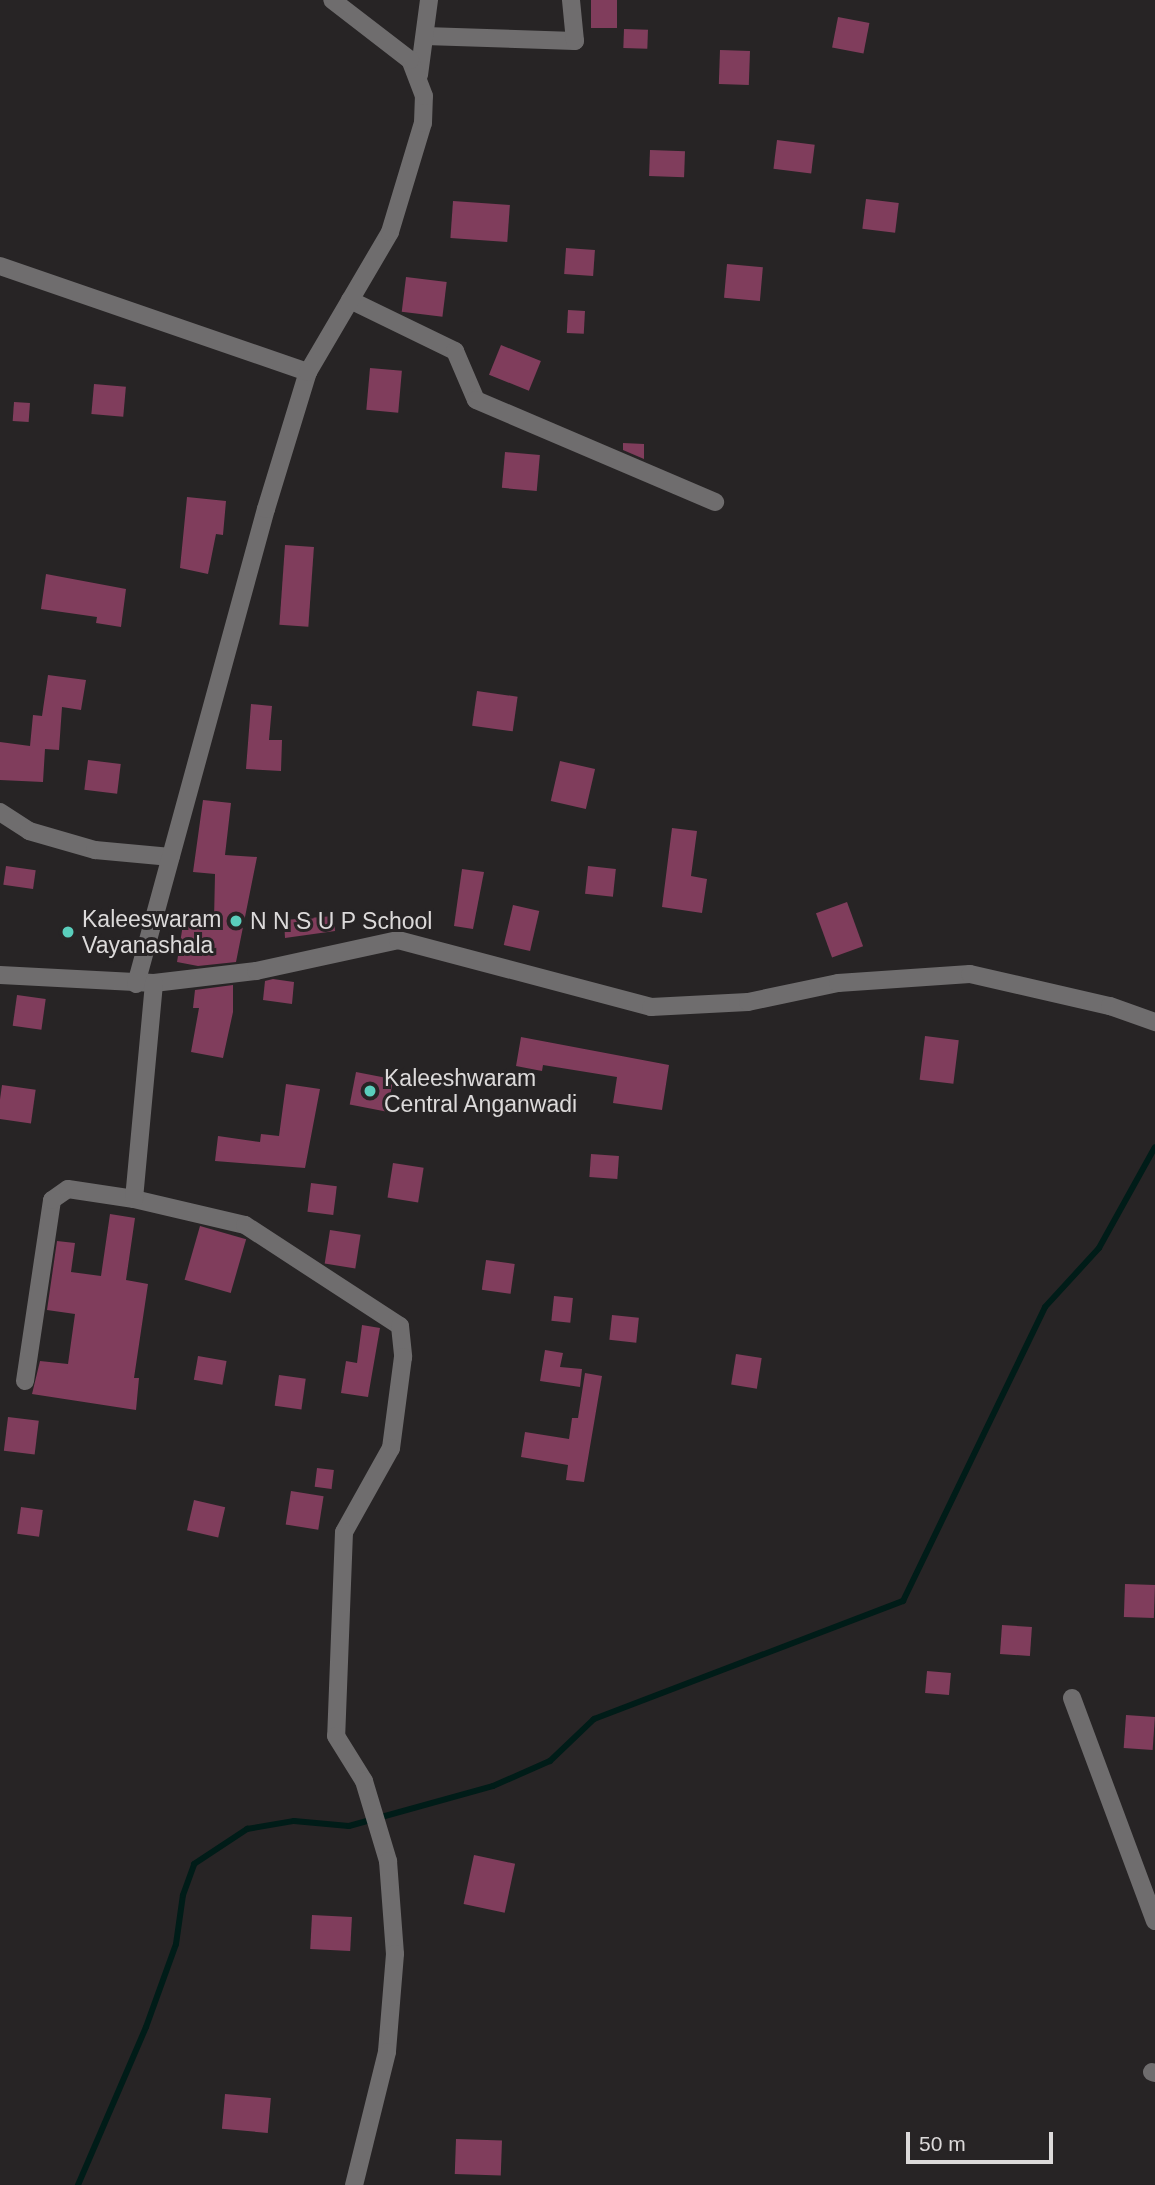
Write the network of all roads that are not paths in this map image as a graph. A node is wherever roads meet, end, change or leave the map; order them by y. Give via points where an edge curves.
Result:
1 (332, 0) edge
2 (429, 0) edge
3 (571, 0) edge
4 (425, 36) junction
5 (419, 75) junction
6 (0, 266) edge
7 (350, 300) junction
8 (309, 372) junction
9 (715, 502) dead end
10 (0, 812) edge
11 (171, 858) junction
12 (0, 975) edge
13 (154, 983) junction
14 (135, 984) junction
15 (1155, 1022) edge
16 (134, 1199) junction
17 (25, 1381) dead end
18 (1072, 1698) dead end
19 (1155, 1922) edge
20 (354, 2185) edge

1 - 5 street via 410,60
2 - 4 street
3 - 4 street via 575,41
4 - 5 street
5 - 7 street via 423,123 412,168 390,232
6 - 8 street
7 - 8 street
7 - 9 street via 455,351 476,400
8 - 11 street via 266,509
10 - 11 street via 29,831 95,850
11 - 14 street
12 - 14 street
13 - 14 street
13 - 15 street via 256,971 398,940 651,1007 748,1002 838,983 970,974 1110,1006
13 - 16 street
16 - 17 street via 68,1189 52,1200
16 - 20 street via 245,1225 400,1326 403,1357 391,1448 344,1532 336,1736 365,1781 388,1861 395,1954 387,2052
18 - 19 street

